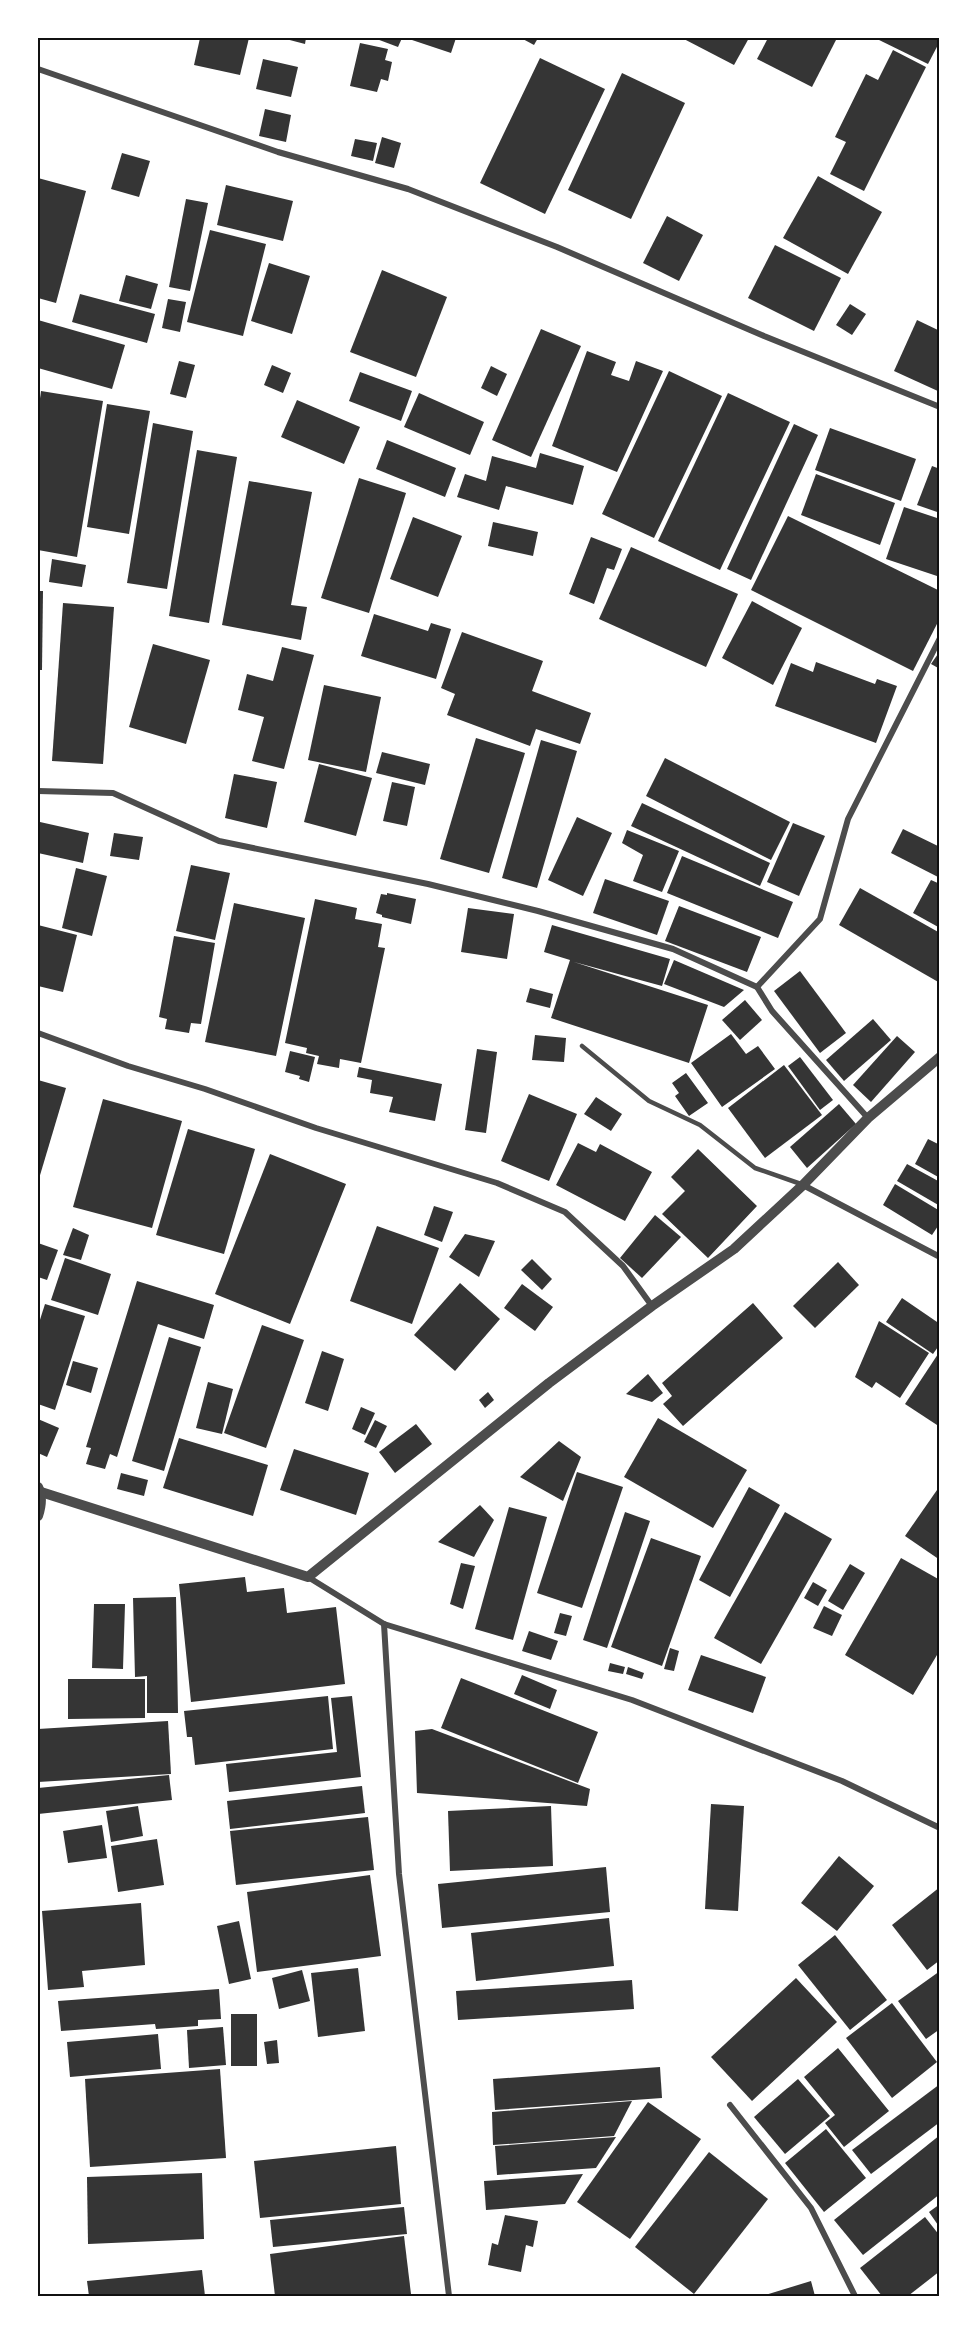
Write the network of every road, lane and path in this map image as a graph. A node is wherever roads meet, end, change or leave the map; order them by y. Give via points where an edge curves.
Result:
1 (38, 69) edge
2 (939, 407) edge
3 (939, 638) edge
4 (38, 791) edge
5 (757, 987) junction
6 (38, 1033) edge
7 (582, 1046) dead end
8 (939, 1057) edge
9 (868, 1118) junction
10 (803, 1185) junction
11 (939, 1257) edge
12 (652, 1305) junction
13 (39, 1490) edge
14 (38, 1516) edge
15 (308, 1577) junction
16 (384, 1624) junction
17 (939, 1828) edge
18 (730, 2105) dead end
19 (449, 2296) edge
20 (855, 2296) edge

1 - 2 street via 278,152 408,189
3 - 5 street via 848,819 820,918
4 - 5 street via 113,793 219,841 538,911 673,948
5 - 9 street via 772,1011
6 - 12 street via 316,1128 497,1183 565,1212 623,1266
7 - 10 lane via 649,1101 700,1125 755,1168
8 - 9 street
9 - 10 street
10 - 11 street
10 - 12 street via 734,1249
12 - 15 street
13 - 14 street
13 - 15 street
15 - 16 street
16 - 17 street via 632,1700 842,1781
16 - 19 street via 399,1874
18 - 20 street via 812,2208

